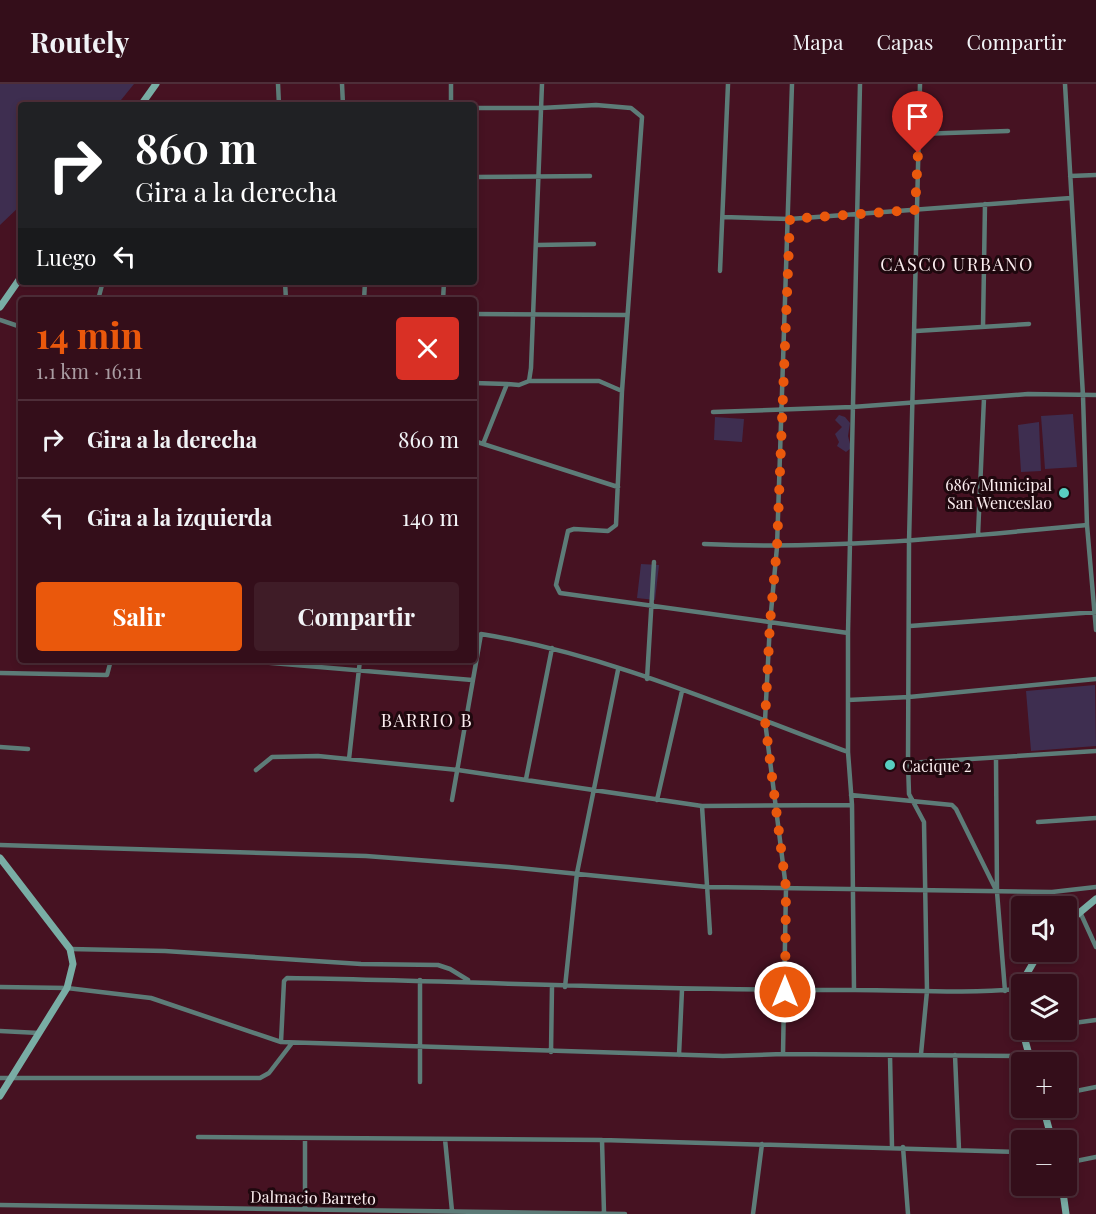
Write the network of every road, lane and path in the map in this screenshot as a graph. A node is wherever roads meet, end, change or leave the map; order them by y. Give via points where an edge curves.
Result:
1 (156, 84) edge
2 (278, 84) edge
3 (342, 84) edge
4 (451, 84) edge
5 (542, 84) edge
6 (728, 84) edge
7 (792, 84) edge
8 (860, 84) edge
9 (920, 84) edge
10 (1065, 84) edge
11 (143, 102) edge
12 (279, 102) edge
13 (343, 102) edge
14 (450, 102) edge
15 (477, 108) edge
16 (540, 108) junction
17 (1008, 131) dead end
18 (918, 134) junction
19 (1096, 175) edge
20 (590, 176) dead end
21 (1070, 176) junction
22 (477, 177) edge
23 (539, 178) junction
24 (1071, 198) junction
25 (985, 204) junction
26 (915, 210) junction
27 (857, 214) junction
28 (723, 218) junction
29 (790, 219) junction
30 (594, 244) dead end
31 (537, 245) junction
32 (720, 271) dead end
33 (18, 281) edge
34 (102, 285) dead end
35 (99, 297) edge
36 (0, 308) edge
37 (477, 314) edge
38 (535, 315) junction
39 (627, 315) junction
40 (0, 320) edge
41 (1029, 324) dead end
42 (18, 326) edge
43 (983, 327) junction
44 (916, 331) junction
45 (529, 381) junction
46 (477, 383) edge
47 (507, 384) junction
48 (622, 391) junction
49 (1096, 395) edge
50 (1083, 396) junction
51 (984, 398) junction
52 (912, 402) junction
53 (852, 407) junction
54 (783, 410) junction
55 (713, 412) dead end
56 (477, 442) edge
57 (483, 444) junction
58 (618, 487) junction
59 (1087, 525) junction
60 (978, 536) junction
61 (909, 543) junction
62 (704, 544) dead end
63 (850, 546) junction
64 (777, 547) junction
65 (654, 562) dead end
66 (650, 607) junction
67 (1095, 612) edge
68 (770, 623) junction
69 (910, 626) junction
70 (1096, 630) edge
71 (848, 633) junction
72 (552, 648) junction
73 (477, 657) edge
74 (110, 663) edge
75 (269, 663) edge
76 (360, 663) edge
77 (476, 663) edge
78 (618, 670) junction
79 (359, 671) junction
80 (0, 673) edge
81 (647, 679) junction
82 (1096, 679) edge
83 (472, 680) junction
84 (682, 691) junction
85 (909, 697) junction
86 (848, 700) junction
87 (765, 721) junction
88 (0, 747) edge
89 (28, 749) dead end
90 (1096, 751) edge
91 (848, 752) junction
92 (996, 758) junction
93 (349, 759) junction
94 (908, 763) junction
95 (256, 770) dead end
96 (458, 770) junction
97 (526, 779) junction
98 (593, 789) junction
99 (851, 795) junction
100 (452, 800) dead end
101 (657, 800) junction
102 (915, 802) junction
103 (852, 805) junction
104 (702, 806) junction
105 (777, 806) junction
106 (1096, 818) edge
107 (1038, 822) dead end
108 (0, 845) edge
109 (0, 858) edge
110 (577, 873) junction
111 (707, 887) junction
112 (1096, 887) edge
113 (786, 888) junction
114 (854, 889) junction
115 (925, 889) junction
116 (997, 892) junction
117 (1096, 899) edge
118 (1080, 912) junction
119 (1077, 915) edge
120 (710, 933) dead end
121 (1096, 947) edge
122 (70, 949) junction
123 (420, 980) junction
124 (468, 980) junction
125 (552, 986) junction
126 (0, 987) edge
127 (565, 987) junction
128 (67, 988) junction
129 (682, 990) junction
130 (854, 990) junction
131 (927, 991) junction
132 (1005, 991) junction
133 (1011, 991) edge
134 (785, 992) junction
135 (1096, 1020) edge
136 (1077, 1023) edge
137 (0, 1032) edge
138 (39, 1033) junction
139 (281, 1042) junction
140 (291, 1043) junction
141 (419, 1048) junction
142 (551, 1052) junction
143 (783, 1054) junction
144 (921, 1054) junction
145 (679, 1055) junction
146 (955, 1055) junction
147 (890, 1056) junction
148 (1011, 1058) edge
149 (0, 1078) edge
150 (11, 1078) junction
151 (420, 1082) dead end
152 (1096, 1087) edge
153 (1077, 1091) edge
154 (0, 1096) edge
155 (198, 1137) dead end
156 (305, 1137) junction
157 (445, 1139) junction
158 (602, 1140) junction
159 (762, 1144) junction
160 (892, 1147) junction
161 (903, 1147) junction
162 (959, 1150) junction
163 (1011, 1152) edge
164 (1096, 1157) edge
165 (1077, 1161) edge
166 (1064, 1196) edge
167 (0, 1205) edge
168 (305, 1209) junction
169 (452, 1211) junction
170 (434, 1212) edge
171 (506, 1213) edge
172 (572, 1213) edge
173 (604, 1213) edge
174 (625, 1214) edge
175 (753, 1214) edge
176 (908, 1214) edge
177 (1066, 1214) edge

1 - 11 main road
2 - 12 street
3 - 13 street
4 - 14 street
5 - 16 street
6 - 28 street
7 - 29 street
8 - 27 street
9 - 18 street
10 - 21 street
15 - 16 street
16 - 23 street
16 - 39 street via 631,108 642,117
17 - 18 street
18 - 26 street
19 - 21 street
20 - 23 street
21 - 24 street
22 - 23 street
23 - 31 street
24 - 25 street
24 - 50 street
25 - 26 street
25 - 43 street
26 - 27 street
26 - 44 street
27 - 29 street
27 - 53 street
28 - 29 street
28 - 32 street
29 - 54 street
30 - 31 street
31 - 38 street
33 - 36 main road
34 - 35 street
37 - 38 street
38 - 39 street
38 - 45 street
39 - 48 street
40 - 42 street
41 - 43 street
43 - 44 street
44 - 52 street
45 - 47 street
45 - 48 street via 599,381
46 - 47 street
47 - 57 street
48 - 58 street
49 - 50 street
50 - 51 street via 1028,394
50 - 59 street
51 - 52 street
51 - 60 street
52 - 53 street
52 - 61 street
53 - 54 street
53 - 63 street
54 - 55 street
54 - 64 street
56 - 57 street
57 - 58 street
58 - 66 street via 616,525 612,529 574,529 566,535 556,585 562,594
59 - 60 street
59 - 67 street
60 - 61 street
61 - 63 street
61 - 69 street
62 - 64 street
63 - 64 street
63 - 71 street
64 - 68 street
65 - 66 street
66 - 68 street
66 - 81 street
67 - 69 street
67 - 70 street
68 - 71 street
68 - 87 street
69 - 85 street
71 - 86 street
72 - 73 street via 482,634
72 - 78 street
72 - 97 street
74 - 80 street via 107,675
75 - 79 street
76 - 79 street
77 - 83 street
78 - 81 street
78 - 98 street
79 - 83 street
79 - 93 street
81 - 84 street
82 - 85 street
83 - 96 street
84 - 87 street
84 - 101 street
85 - 86 street
85 - 94 street
86 - 91 street
87 - 91 street
87 - 105 street
88 - 89 street
90 - 92 street
91 - 99 street
92 - 94 street
92 - 116 street
93 - 95 street via 280,756 266,760
93 - 96 street
94 - 102 street via 909,794
96 - 97 street
96 - 100 street
97 - 98 street
98 - 101 street
98 - 110 street
99 - 102 street
99 - 103 street
101 - 104 street
102 - 115 street via 924,822
102 - 116 street via 952,805 956,809
103 - 105 street
103 - 114 street
104 - 105 street
104 - 111 street
105 - 113 street
106 - 107 street
108 - 110 street via 366,856
109 - 122 main road
110 - 111 street
110 - 127 street
111 - 113 street
111 - 120 street
112 - 116 street
113 - 114 street
113 - 134 street
114 - 115 street
114 - 130 street
115 - 116 street
115 - 131 street
116 - 132 street
117 - 118 main road
118 - 119 main road
118 - 121 street
122 - 124 street via 438,965
122 - 128 main road via 73,964
123 - 124 street
123 - 139 street via 287,978
123 - 141 street
124 - 125 street
125 - 127 street
125 - 142 street
126 - 128 street
127 - 129 street
128 - 138 main road
128 - 139 street via 151,998
129 - 134 street
129 - 145 street
130 - 131 street
130 - 134 street
131 - 132 street
131 - 144 street
132 - 133 street
134 - 143 street
135 - 136 street
137 - 138 street
138 - 150 main road
139 - 140 street
140 - 141 street
140 - 150 street via 269,1073 260,1078
141 - 142 street
141 - 151 street
142 - 145 street
143 - 145 street
143 - 147 street
144 - 146 street
144 - 147 street
146 - 148 street
146 - 162 street
147 - 160 street
149 - 150 street
150 - 154 main road
152 - 153 street
155 - 156 street
156 - 157 street
156 - 168 street
157 - 158 street
157 - 169 street
158 - 159 street
158 - 173 street
159 - 160 street
159 - 175 street
160 - 161 street
161 - 162 street
161 - 176 street
162 - 163 street
164 - 165 street
166 - 177 main road
167 - 168 street, Dalmacio Barreto
168 - 170 street, Dalmacio Barreto
169 - 170 street, Dalmacio Barreto
169 - 171 street, Dalmacio Barreto
171 - 172 street, Dalmacio Barreto
172 - 173 street, Dalmacio Barreto
173 - 174 street, Dalmacio Barreto

